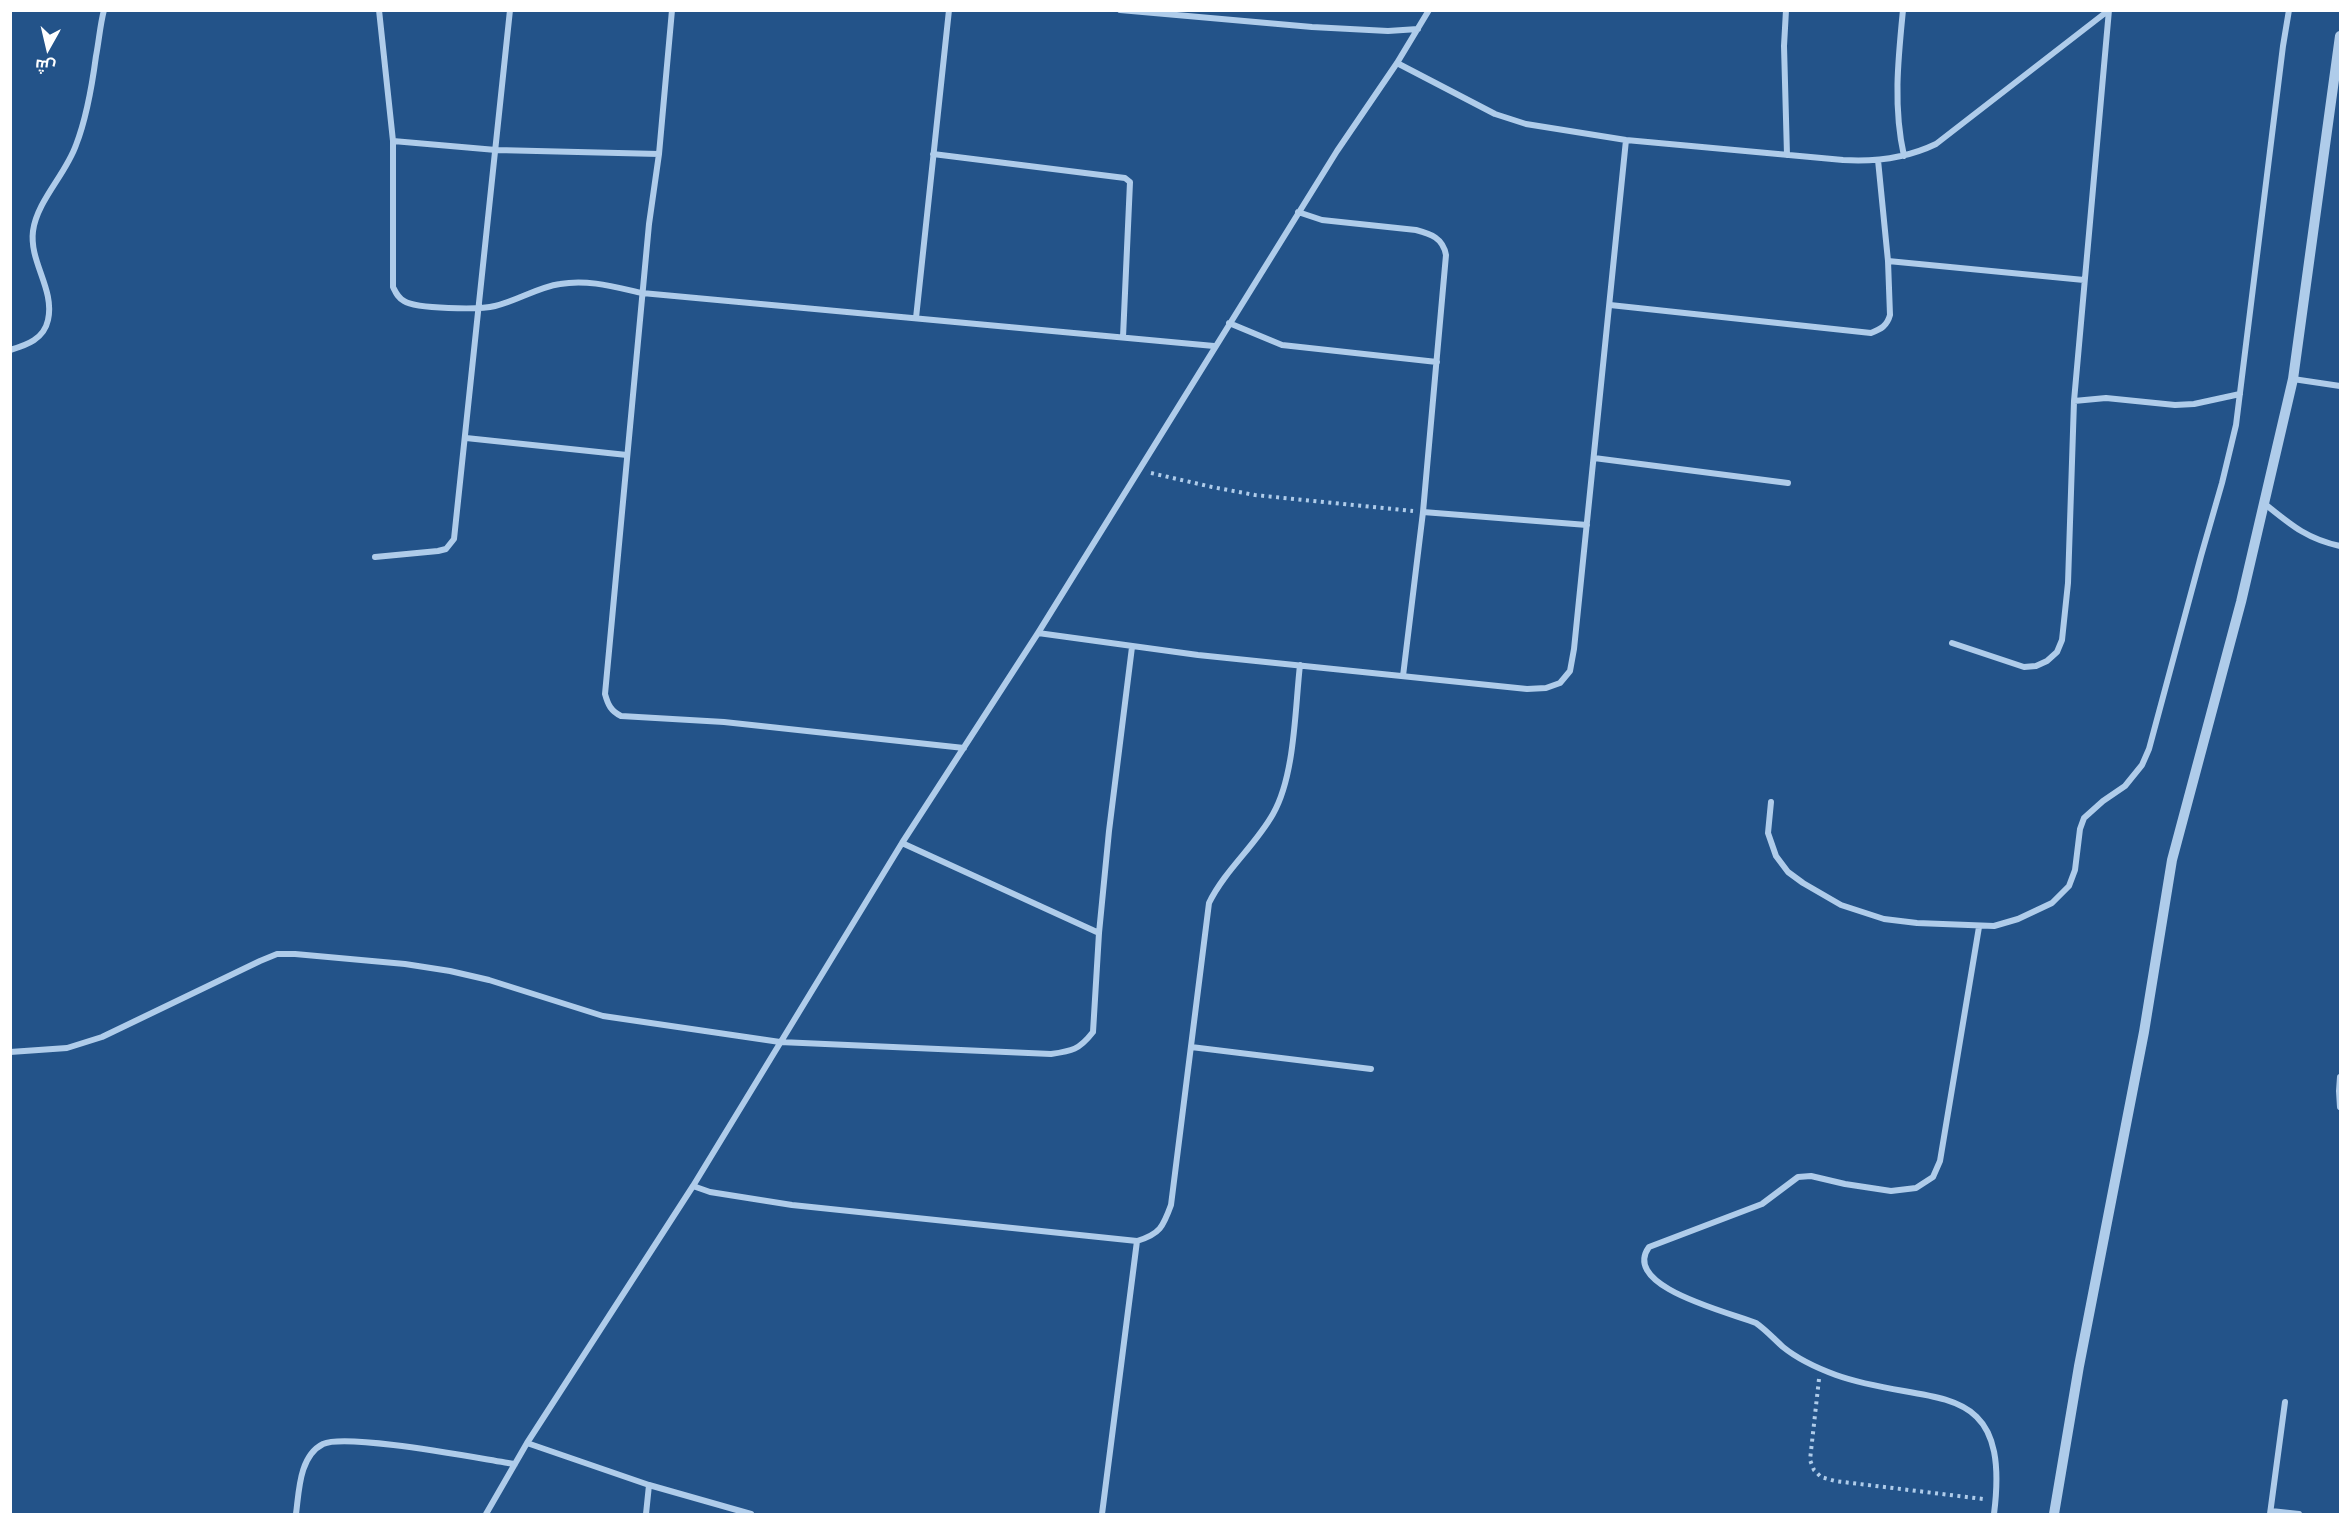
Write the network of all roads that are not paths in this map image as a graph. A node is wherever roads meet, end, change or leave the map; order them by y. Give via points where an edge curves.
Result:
1 (104, 10) edge
2 (379, 10) edge
3 (510, 10) edge
4 (672, 10) edge
5 (949, 10) edge
6 (1120, 10) edge
7 (1429, 10) edge
8 (1786, 10) edge
9 (1903, 10) edge
10 (2109, 10) edge
11 (2289, 10) edge
12 (1418, 29) junction
13 (2340, 36) edge
14 (1397, 63) junction
15 (393, 141) junction
16 (1626, 141) junction
17 (496, 150) junction
18 (659, 154) junction
19 (933, 154) junction
20 (1786, 155) junction
21 (1904, 156) junction
22 (1878, 160) junction
23 (1298, 212) junction
24 (1888, 261) junction
25 (2084, 280) junction
26 (642, 293) junction
27 (1610, 305) junction
28 (479, 309) junction
29 (916, 318) junction
30 (1229, 323) junction
31 (1123, 337) junction
32 (1214, 346) junction
33 (10, 350) edge
34 (1437, 362) junction
35 (2293, 379) junction
36 (2340, 386) edge
37 (2240, 394) junction
38 (2074, 401) junction
39 (466, 438) junction
40 (627, 455) junction
41 (1594, 458) junction
42 (1788, 483) dead end
43 (2265, 504) junction
44 (1423, 512) junction
45 (1587, 525) junction
46 (2340, 546) edge
47 (375, 557) dead end
48 (1038, 633) junction
49 (1952, 643) dead end
50 (1132, 647) junction
51 (1300, 665) junction
52 (1403, 676) junction
53 (964, 748) junction
54 (1771, 802) dead end
55 (902, 843) junction
56 (1979, 927) junction
57 (1099, 933) junction
58 (780, 1042) junction
59 (1191, 1047) junction
60 (10, 1052) edge
61 (1371, 1069) dead end
62 (2340, 1077) edge
63 (2340, 1107) edge
64 (693, 1186) junction
65 (1137, 1241) junction
66 (2285, 1402) dead end
67 (527, 1443) junction
68 (515, 1464) junction
69 (649, 1485) junction
70 (2271, 1513) edge
71 (296, 1515) edge
72 (486, 1515) edge
73 (646, 1515) edge
74 (751, 1515) edge
75 (1102, 1515) edge
76 (1994, 1515) edge
77 (2054, 1515) edge
78 (2299, 1515) edge

1 - 33 street via 91,91 76,146 38,214 33,232 34,251 50,301 48,322 29,344
2 - 15 street
3 - 17 street
4 - 18 street
5 - 19 street
6 - 12 street via 1312,27
7 - 12 street
8 - 20 street
9 - 21 street via 1896,101
10 - 21 street via 1936,144
10 - 25 street
11 - 37 street
12 - 14 street
13 - 35 street
14 - 16 street via 1509,120
14 - 23 street
15 - 17 street
15 - 28 street via 393,287 397,296 412,305
16 - 20 street
16 - 27 street
17 - 18 street
17 - 28 street
18 - 26 street
19 - 29 street
19 - 31 street via 1125,178 1130,182
20 - 22 street
21 - 22 street
22 - 24 street
23 - 30 street
23 - 34 street via 1322,220 1416,230 1440,240 1446,255
24 - 25 street
24 - 27 street via 1890,315 1888,323 1871,333
25 - 38 street
26 - 28 street via 590,283 558,284 512,302
26 - 29 street
26 - 40 street
27 - 41 street
28 - 39 street
29 - 31 street
30 - 32 street
30 - 34 street via 1282,345
31 - 32 street
32 - 48 street
34 - 44 street
35 - 36 street
35 - 43 street
37 - 38 street via 2175,405 2106,398
37 - 56 street via 2222,483 2159,718 2142,765 2125,786 2084,818 2069,886 2052,903 2019,919
38 - 49 street via 2068,583 2062,640 2057,652 2047,661 2024,668
39 - 40 street
39 - 47 street via 451,544 438,551
40 - 53 street via 605,694 615,714
41 - 42 street
41 - 45 street
43 - 46 street via 2294,529
43 - 77 street via 2172,860
44 - 45 street
44 - 52 street
45 - 52 street via 1574,649 1570,671 1560,683 1527,689
48 - 50 street
48 - 53 street
50 - 51 street
50 - 57 street
51 - 52 street
51 - 59 street via 1281,799 1261,834 1217,887 1209,903
53 - 55 street
54 - 56 street via 1768,833 1776,856 1803,883 1841,905 1884,919
55 - 57 street
55 - 58 street
56 - 76 street via 1940,1161 1933,1177 1916,1188 1891,1191 1811,1176 1798,1178 1762,1203 1649,1247 1643,1262 1646,1270 1678,1295 1756,1323 1793,1354 1820,1369 1926,1394 1975,1413 1992,1445 1996,1470
57 - 58 street via 1093,1032 1070,1051 1051,1054
58 - 60 street via 603,1016 450,971 277,954 102,1037 67,1048
58 - 64 street
59 - 61 street
59 - 65 street via 1171,1205 1158,1231
62 - 63 street
64 - 65 street via 792,1204
64 - 67 street
65 - 75 street
66 - 70 street
67 - 68 street
67 - 69 street
68 - 71 street via 383,1444 323,1444 306,1463
68 - 72 street
69 - 73 street
69 - 74 street
70 - 78 street

